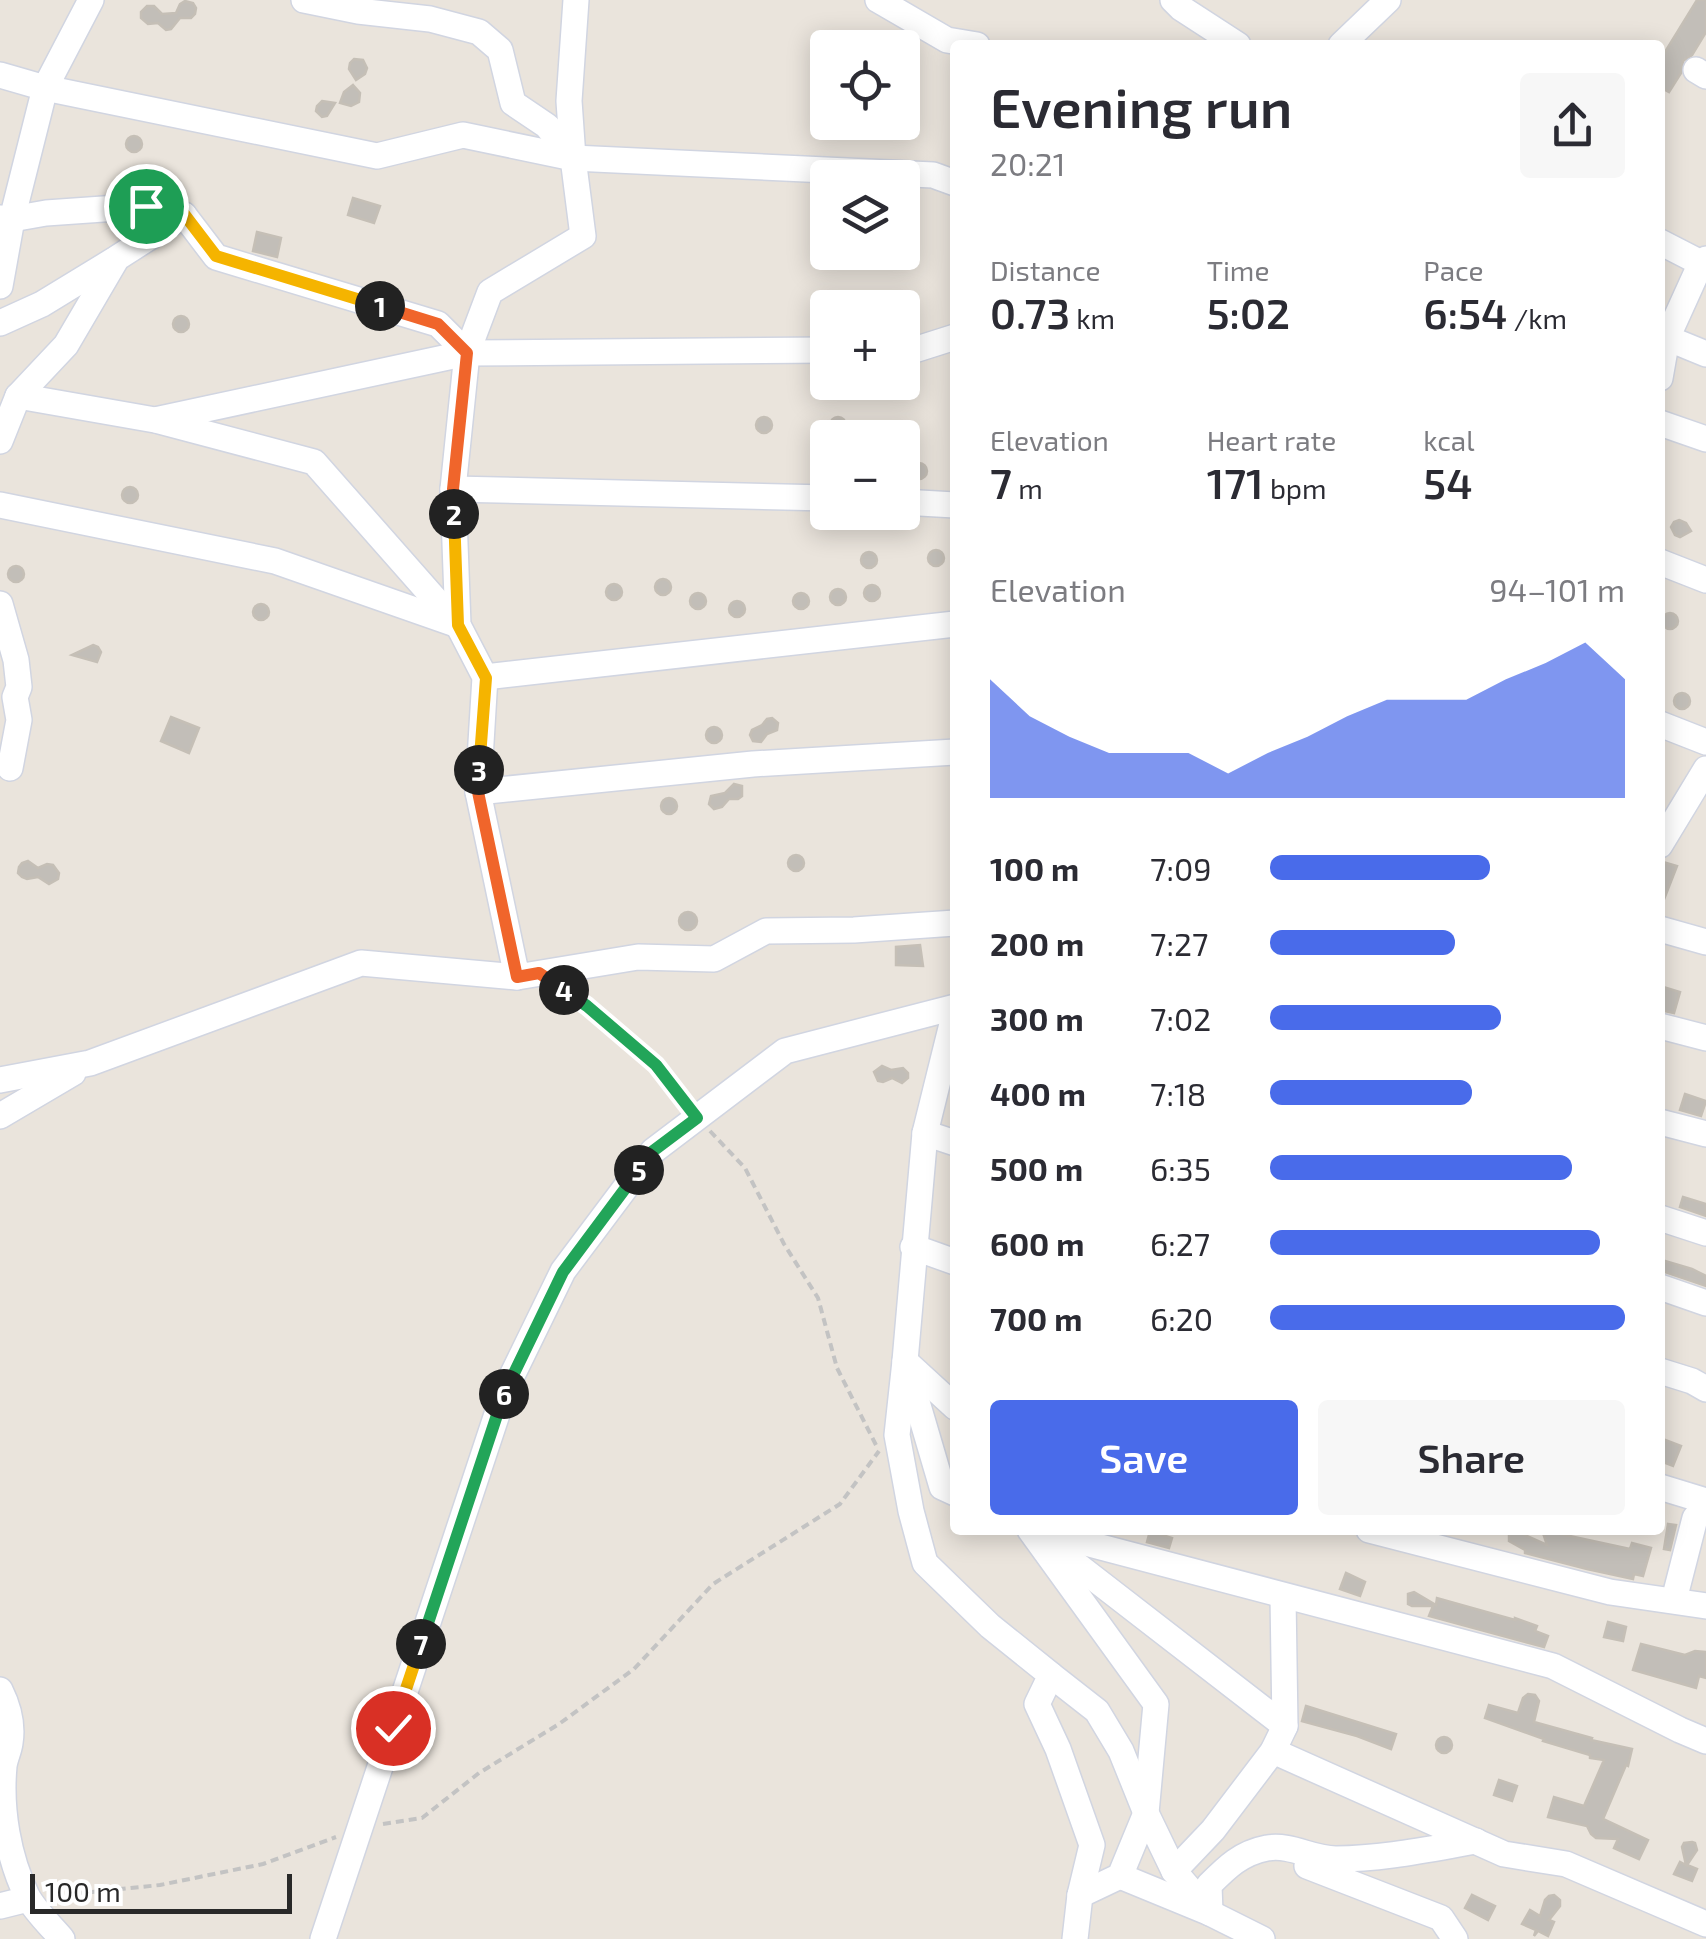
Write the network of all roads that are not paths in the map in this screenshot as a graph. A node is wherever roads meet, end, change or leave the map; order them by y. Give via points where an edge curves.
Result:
1 (92, 0) edge
2 (304, 0) edge
3 (576, 0) edge
4 (878, 0) edge
5 (1173, 0) edge
6 (1388, 0) edge
7 (950, 40) edge
8 (1230, 40) edge
9 (1346, 40) edge
10 (0, 75) edge
11 (45, 88) junction
12 (573, 158) junction
13 (950, 180) edge
14 (184, 214) junction
15 (6, 218) edge
16 (1665, 244) edge
17 (117, 258) junction
18 (1703, 261) edge
19 (0, 286) edge
20 (0, 323) edge
21 (1668, 338) junction
22 (950, 339) edge
23 (920, 348) edge
24 (810, 350) edge
25 (467, 353) junction
26 (1665, 353) edge
27 (1706, 354) edge
28 (18, 396) junction
29 (155, 420) junction
30 (1665, 424) edge
31 (1706, 440) edge
32 (0, 441) edge
33 (453, 489) junction
34 (810, 498) edge
35 (920, 503) edge
36 (0, 505) edge
37 (950, 505) edge
38 (1665, 564) edge
39 (1706, 580) edge
40 (0, 604) edge
41 (458, 625) junction
42 (950, 625) edge
43 (486, 678) junction
44 (1665, 726) edge
45 (1706, 742) edge
46 (950, 752) edge
47 (10, 768) dead end
48 (1706, 769) edge
49 (478, 792) junction
50 (1665, 836) edge
51 (950, 922) edge
52 (1665, 930) edge
53 (1706, 942) edge
54 (528, 975) junction
55 (950, 1011) edge
56 (1665, 1027) edge
57 (1706, 1038) edge
58 (949, 1062) edge
59 (90, 1063) junction
60 (0, 1080) edge
61 (0, 1116) edge
62 (1665, 1123) edge
63 (924, 1133) junction
64 (1706, 1134) edge
65 (950, 1141) edge
66 (1665, 1220) edge
67 (1706, 1233) edge
68 (913, 1247) junction
69 (950, 1260) edge
70 (1665, 1289) edge
71 (1706, 1303) edge
72 (905, 1361) junction
73 (1665, 1373) edge
74 (1706, 1389) edge
75 (950, 1403) edge
76 (1665, 1489) edge
77 (950, 1491) edge
78 (1706, 1503) edge
79 (1036, 1535) edge
80 (1038, 1535) edge
81 (1051, 1535) edge
82 (1388, 1535) edge
83 (1283, 1596) junction
84 (1674, 1600) junction
85 (1706, 1606) edge
86 (1052, 1674) junction
87 (0, 1690) edge
88 (1285, 1726) junction
89 (1706, 1741) edge
90 (1273, 1751) junction
91 (1146, 1813) junction
92 (1213, 1830) junction
93 (1476, 1842) junction
94 (1263, 1849) junction
95 (1174, 1870) junction
96 (1120, 1876) junction
97 (1080, 1895) junction
98 (28, 1898) junction
99 (0, 1906) edge
100 (1210, 1914) junction
101 (1706, 1924) edge
102 (62, 1939) edge
103 (323, 1939) edge
104 (1075, 1939) edge
105 (1262, 1939) edge
106 (1455, 1939) edge

1 - 11 street
2 - 12 street via 480,32 500,50 513,102 548,126
3 - 12 street via 569,101
4 - 7 street
5 - 8 street
6 - 9 street
10 - 11 street
11 - 12 street via 377,156 463,135
11 - 15 street
12 - 13 street
12 - 25 street via 583,236 490,292
14 - 15 street via 146,206
14 - 17 street
14 - 25 street via 216,256 438,324
15 - 19 street
16 - 18 street
17 - 20 street
17 - 28 street via 66,345
18 - 21 street
21 - 26 street
21 - 27 street
22 - 23 street
24 - 25 street
25 - 29 street
25 - 33 street
28 - 29 street
28 - 32 street
29 - 41 street via 314,462
30 - 31 street
33 - 34 street
33 - 41 street
35 - 37 street
36 - 41 street via 275,561
38 - 39 street
40 - 47 street via 19,687
41 - 43 street
42 - 43 street
43 - 49 street
44 - 45 street
46 - 49 street
48 - 50 street
49 - 54 street
51 - 54 street via 766,931 714,959 638,957
52 - 53 street
54 - 59 street via 361,963
55 - 103 street via 785,1050 653,1151 563,1272 506,1390
56 - 57 street
58 - 63 street
59 - 60 street
59 - 61 street
62 - 64 street
63 - 65 street
63 - 68 street
66 - 67 street
68 - 69 street
68 - 72 street
70 - 71 street
72 - 75 street
72 - 77 street via 942,1487
72 - 86 street via 896,1435 926,1563
73 - 74 street
76 - 78 street
78 - 84 street
79 - 91 street via 1156,1704
80 - 88 street
81 - 83 street
82 - 84 street via 1610,1592
83 - 88 street
83 - 89 street via 1553,1666
84 - 85 street
86 - 91 street via 1097,1712 1122,1751
86 - 97 street via 1037,1704 1092,1845
87 - 98 street via 10,1741 4,1822
88 - 90 street
90 - 92 street
90 - 93 street
91 - 95 street
91 - 96 street
92 - 94 street
92 - 95 street
93 - 94 street via 1332,1860 1286,1846
93 - 101 street via 1504,1854 1566,1864
94 - 100 street via 1233,1860 1209,1885
94 - 106 street via 1441,1918
95 - 100 street
96 - 97 street
96 - 100 street
97 - 104 street
98 - 99 street
98 - 102 street
100 - 105 street

